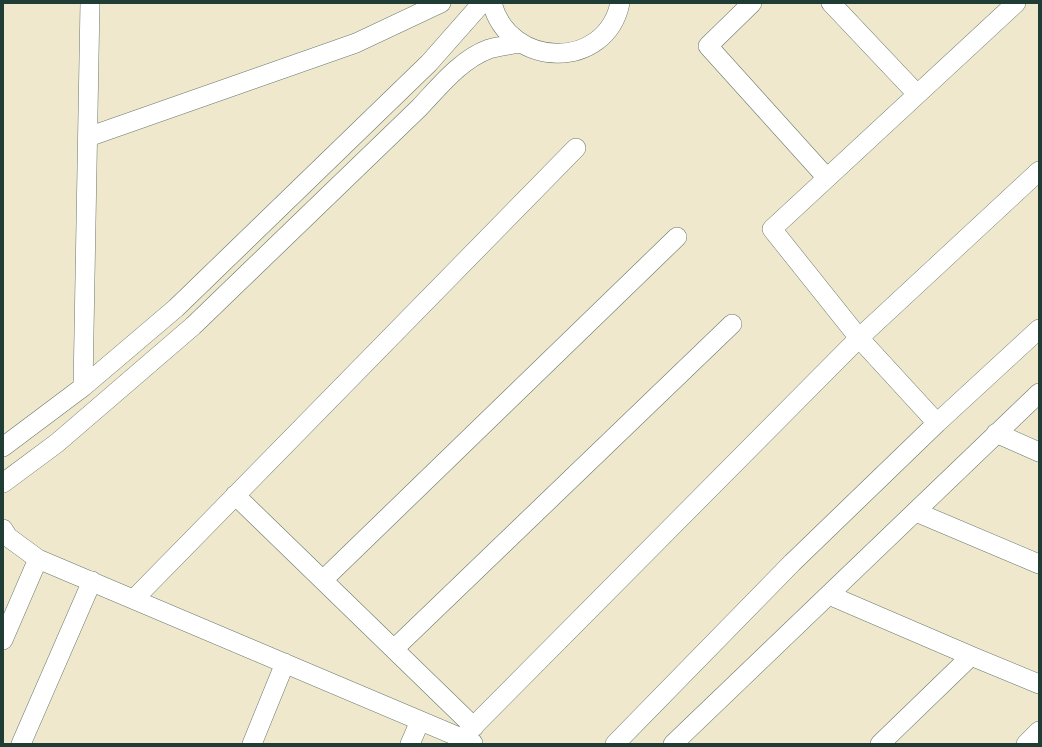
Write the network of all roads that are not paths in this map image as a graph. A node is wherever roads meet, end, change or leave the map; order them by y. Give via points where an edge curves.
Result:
1 (90, 3) edge
2 (441, 3) edge
3 (482, 3) edge
4 (492, 3) edge
5 (620, 3) edge
6 (752, 3) edge
7 (830, 3) edge
8 (1009, 5) edge
9 (520, 43) junction
10 (917, 94) junction
11 (88, 137) junction
12 (576, 148) dead end
13 (1039, 171) edge
14 (827, 178) junction
15 (677, 237) dead end
16 (732, 324) dead end
17 (1039, 329) edge
18 (859, 338) junction
19 (83, 387) junction
20 (1039, 393) edge
21 (937, 422) junction
22 (996, 433) junction
23 (3, 447) edge
24 (1039, 452) edge
25 (3, 483) edge
26 (235, 495) junction
27 (916, 512) junction
28 (3, 529) edge
29 (38, 559) junction
30 (1039, 564) edge
31 (323, 580) junction
32 (92, 581) junction
33 (829, 594) junction
34 (134, 598) junction
35 (3, 640) edge
36 (394, 649) junction
37 (971, 656) junction
38 (285, 664) junction
39 (1039, 684) edge
40 (420, 721) junction
41 (1039, 731) edge
42 (470, 736) edge
43 (21, 744) edge
44 (252, 744) edge
45 (410, 744) edge
46 (615, 744) edge
47 (673, 744) edge
48 (880, 744) edge
49 (1026, 744) edge

1 - 11 street
2 - 11 street via 356,43
3 - 19 street via 429,63 182,302
4 - 9 street via 495,14 505,30
5 - 9 street via 609,28 595,42 577,51 544,53
6 - 14 street via 708,46
7 - 10 street
8 - 10 street
9 - 25 street via 489,49 466,62 449,76 193,326 57,443
10 - 14 street
11 - 19 street
12 - 26 street
13 - 18 street
14 - 18 street via 772,229
15 - 31 street
16 - 36 street
17 - 21 street
18 - 21 street
18 - 42 street
19 - 23 street
20 - 22 street
21 - 46 street via 792,563
22 - 24 street
22 - 27 street
26 - 31 street
26 - 34 street
27 - 30 street
27 - 33 street
28 - 29 street via 8,537
29 - 32 street
29 - 35 street
31 - 36 street
32 - 34 street
32 - 43 street
33 - 37 street
33 - 47 street
34 - 38 street
36 - 42 street
37 - 39 street
37 - 48 street
38 - 40 street
38 - 44 street
40 - 42 street
40 - 45 street
41 - 49 street

